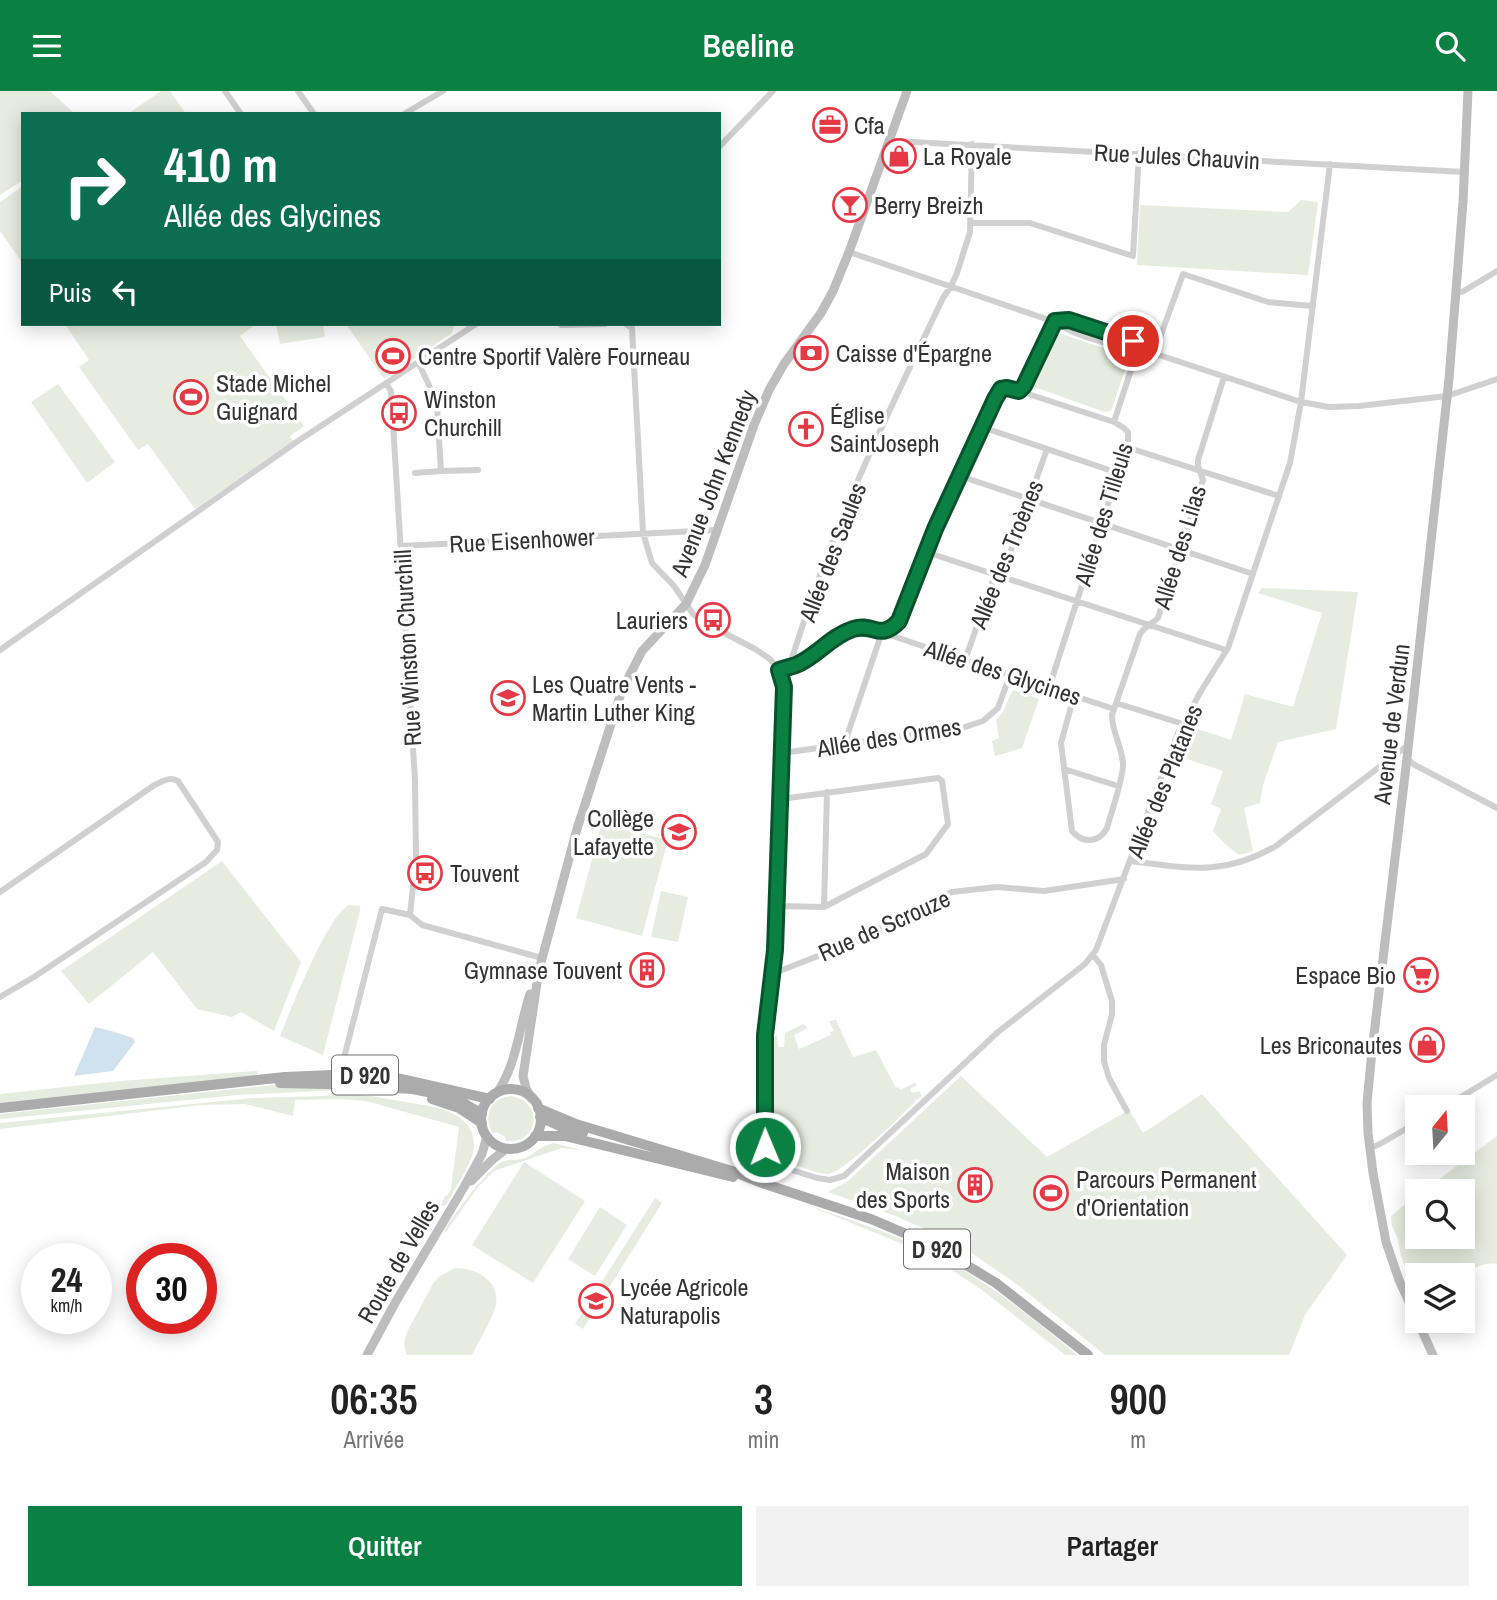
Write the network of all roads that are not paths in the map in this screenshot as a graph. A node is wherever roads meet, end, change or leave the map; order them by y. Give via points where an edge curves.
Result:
1 (225, 91) edge
2 (298, 91) edge
3 (443, 91) edge
4 (773, 91) edge
5 (907, 91) edge
6 (1468, 91) edge
7 (240, 112) edge
8 (313, 112) edge
9 (407, 112) edge
10 (890, 139) junction
11 (972, 144) junction
12 (721, 145) edge
13 (1139, 153) junction
14 (1330, 164) junction
15 (1464, 172) junction
16 (971, 223) junction
17 (849, 253) junction
18 (1497, 271) edge
19 (951, 286) junction
20 (1456, 292) junction
21 (1312, 306) junction
22 (1055, 321) junction
23 (462, 326) edge
24 (473, 326) edge
25 (629, 326) edge
26 (466, 331) junction
27 (1138, 348) junction
28 (1154, 354) junction
29 (418, 362) junction
30 (1224, 377) junction
31 (1497, 379) edge
32 (386, 383) junction
33 (1019, 391) junction
34 (1447, 396) junction
35 (1301, 402) junction
36 (1114, 422) junction
37 (982, 427) junction
38 (1126, 447) junction
39 (1047, 449) junction
40 (478, 470) dead end
41 (441, 471) junction
42 (1201, 472) junction
43 (415, 473) dead end
44 (1118, 473) junction
45 (960, 476) junction
46 (1279, 496) junction
47 (1029, 499) junction
48 (1102, 523) junction
49 (717, 530) junction
50 (642, 533) junction
51 (401, 546) junction
52 (1180, 549) junction
53 (926, 552) junction
54 (1252, 574) junction
55 (995, 575) junction
56 (1076, 602) junction
57 (686, 604) junction
58 (1147, 625) junction
59 (882, 632) junction
60 (0, 650) edge
61 (1226, 650) junction
62 (965, 660) junction
63 (789, 667) junction
64 (779, 670) junction
65 (1010, 675) junction
66 (1049, 688) junction
67 (1074, 696) junction
68 (1115, 706) junction
69 (1183, 724) junction
70 (844, 745) junction
71 (1408, 745) junction
72 (782, 753) junction
73 (1406, 758) junction
74 (1064, 769) junction
75 (1118, 786) junction
76 (827, 792) junction
77 (781, 799) junction
78 (1497, 808) edge
79 (1130, 861) junction
80 (1124, 879) junction
81 (0, 892) edge
82 (777, 906) junction
83 (824, 907) junction
84 (410, 915) junction
85 (1093, 955) junction
86 (542, 958) junction
87 (539, 970) junction
88 (772, 974) junction
89 (0, 997) edge
90 (344, 1058) dead end
91 (1497, 1075) edge
92 (237, 1083) junction
93 (1464, 1095) edge
94 (494, 1096) junction
95 (531, 1098) junction
96 (0, 1108) edge
97 (1127, 1111) dead end
98 (539, 1113) junction
99 (482, 1119) junction
100 (1405, 1129) edge
101 (487, 1136) junction
102 (536, 1136) junction
103 (1370, 1148) junction
104 (506, 1149) junction
105 (765, 1184) junction
106 (464, 1187) junction
107 (1433, 1354) edge
108 (367, 1355) edge
109 (1088, 1355) edge

1 - 7 street
2 - 8 street
3 - 9 street
4 - 12 street
5 - 10 main road, Avenue John Kennedy
6 - 15 main road, Avenue de Verdun
10 - 11 street, Rue Jules Chauvin
10 - 17 main road, Avenue John Kennedy
11 - 13 street, Rue Jules Chauvin
11 - 16 street, Allée des Saules
13 - 14 street, Rue Jules Chauvin
13 - 16 street via 1133,256 1030,223
14 - 15 street, Rue Jules Chauvin
14 - 21 street, Allée des Platanes
15 - 20 main road, Avenue de Verdun
16 - 19 street, Allée des Saules
17 - 19 street
17 - 49 main road, Avenue John Kennedy via 821,313 769,390
18 - 20 street
19 - 22 street
19 - 63 street, Allée des Saules via 852,495
20 - 34 main road, Avenue de Verdun
21 - 28 street via 1268,302 1183,274
21 - 35 street, Allée des Platanes
22 - 27 street via 1080,335 1130,350
22 - 27 street via 1083,324 1133,341
22 - 33 street
23 - 26 street
24 - 26 street
25 - 50 street
26 - 29 street
27 - 28 street
27 - 36 street, Allée des Tilleuls
28 - 30 street
29 - 32 street
29 - 41 street via 437,406
30 - 35 street
30 - 42 street, Allée des Lilas via 1198,460
31 - 34 street
32 - 51 street, Rue Winston Churchill via 391,391
32 - 60 street
33 - 36 street
33 - 37 street via 1001,389
34 - 35 street via 1329,407
34 - 71 main road, Avenue de Verdun
35 - 46 street, Allée des Platanes
36 - 38 street, Allée des Tilleuls via 1128,432
37 - 39 street
37 - 45 street
38 - 42 street
38 - 44 street, Allée des Tilleuls
39 - 44 street
39 - 47 street, Allée des Troènes
40 - 41 street
41 - 43 street
42 - 46 street
42 - 52 street, Allée des Lilas via 1203,480
44 - 48 street, Allée des Tilleuls
45 - 47 street
45 - 53 street
46 - 54 street, Allée des Platanes
47 - 48 street
47 - 55 street, Allée des Troènes via 1012,550
48 - 52 street
48 - 56 street, Allée des Tilleuls
49 - 50 street, Rue Eisenhower
49 - 57 main road, Avenue John Kennedy
50 - 51 street, Rue Eisenhower
50 - 57 street via 652,563
51 - 84 street, Rue Winston Churchill via 416,825
52 - 54 street
52 - 58 street, Allée des Lilas via 1158,618
53 - 55 street
53 - 59 street via 899,621
54 - 61 street, Allée des Platanes
55 - 56 street
55 - 62 street, Allée des Troènes
56 - 58 street
56 - 66 street, Allée des Tilleuls
57 - 64 street via 707,624 755,649
57 - 86 main road, Avenue John Kennedy via 642,651 622,689
58 - 61 street
58 - 68 street, Allée des Lilas
59 - 62 street, Allée des Glycines
59 - 63 street, Allée des Glycines via 858,628 844,632
59 - 70 street
61 - 69 street, Allée des Platanes
62 - 65 street, Allée des Glycines
63 - 64 street, Allée des Glycines
64 - 72 street via 784,687
65 - 66 street, Allée des Glycines
65 - 70 street, Allée des Ormes via 998,708 983,720 962,728
66 - 67 street, Allée des Glycines
67 - 68 street, Allée des Glycines
67 - 74 street via 1061,741
68 - 69 street, Allée des Glycines
68 - 75 street via 1112,724 1123,764
69 - 79 street, Allée des Platanes
70 - 72 street, Allée des Ormes
71 - 73 main road, Avenue de Verdun
71 - 79 street via 1276,846 1243,862 1194,869
72 - 77 street
73 - 78 street
73 - 103 main road, Avenue de Verdun via 1367,1103
74 - 75 street
74 - 75 street via 1072,831 1085,840 1102,836 1107,828
76 - 77 street
76 - 83 street
76 - 83 street via 938,778 943,782 948,824 926,854
77 - 82 street
79 - 80 street, Allée des Platanes
80 - 85 street, Allée des Platanes
80 - 88 street, Rue de Scrouze via 1044,891 997,887 952,892 851,943
81 - 89 street via 163,780 178,781 218,842 206,862
82 - 83 street
82 - 88 street
84 - 86 street via 422,925
84 - 90 street via 382,909
85 - 88 street, Allée des Platanes via 998,1032 844,1176 830,1180 765,1162 765,1035
85 - 97 street via 1101,965 1112,1001 1104,1061
86 - 87 main road, Avenue John Kennedy
87 - 94 main road, Avenue John Kennedy via 507,1077
87 - 95 main road, Avenue John Kennedy via 523,1076
91 - 93 street
92 - 94 main road, D 920 via 356,1074
92 - 96 main road, D 920
92 - 99 main road, D 920 via 366,1086 429,1097
94 - 95 main road via 516,1090
94 - 99 main road
95 - 98 main road
98 - 102 main road
98 - 105 main road, D 920
99 - 101 main road
100 - 103 street
101 - 104 main road
101 - 106 main road, Route de Velles
102 - 104 main road via 523,1147
102 - 105 main road, D 920 via 565,1136
103 - 107 main road, Avenue de Verdun via 1392,1260
104 - 106 main road, Route de Velles
105 - 109 main road, D 920 via 871,1219 948,1254 996,1283
106 - 108 main road, Route de Velles

